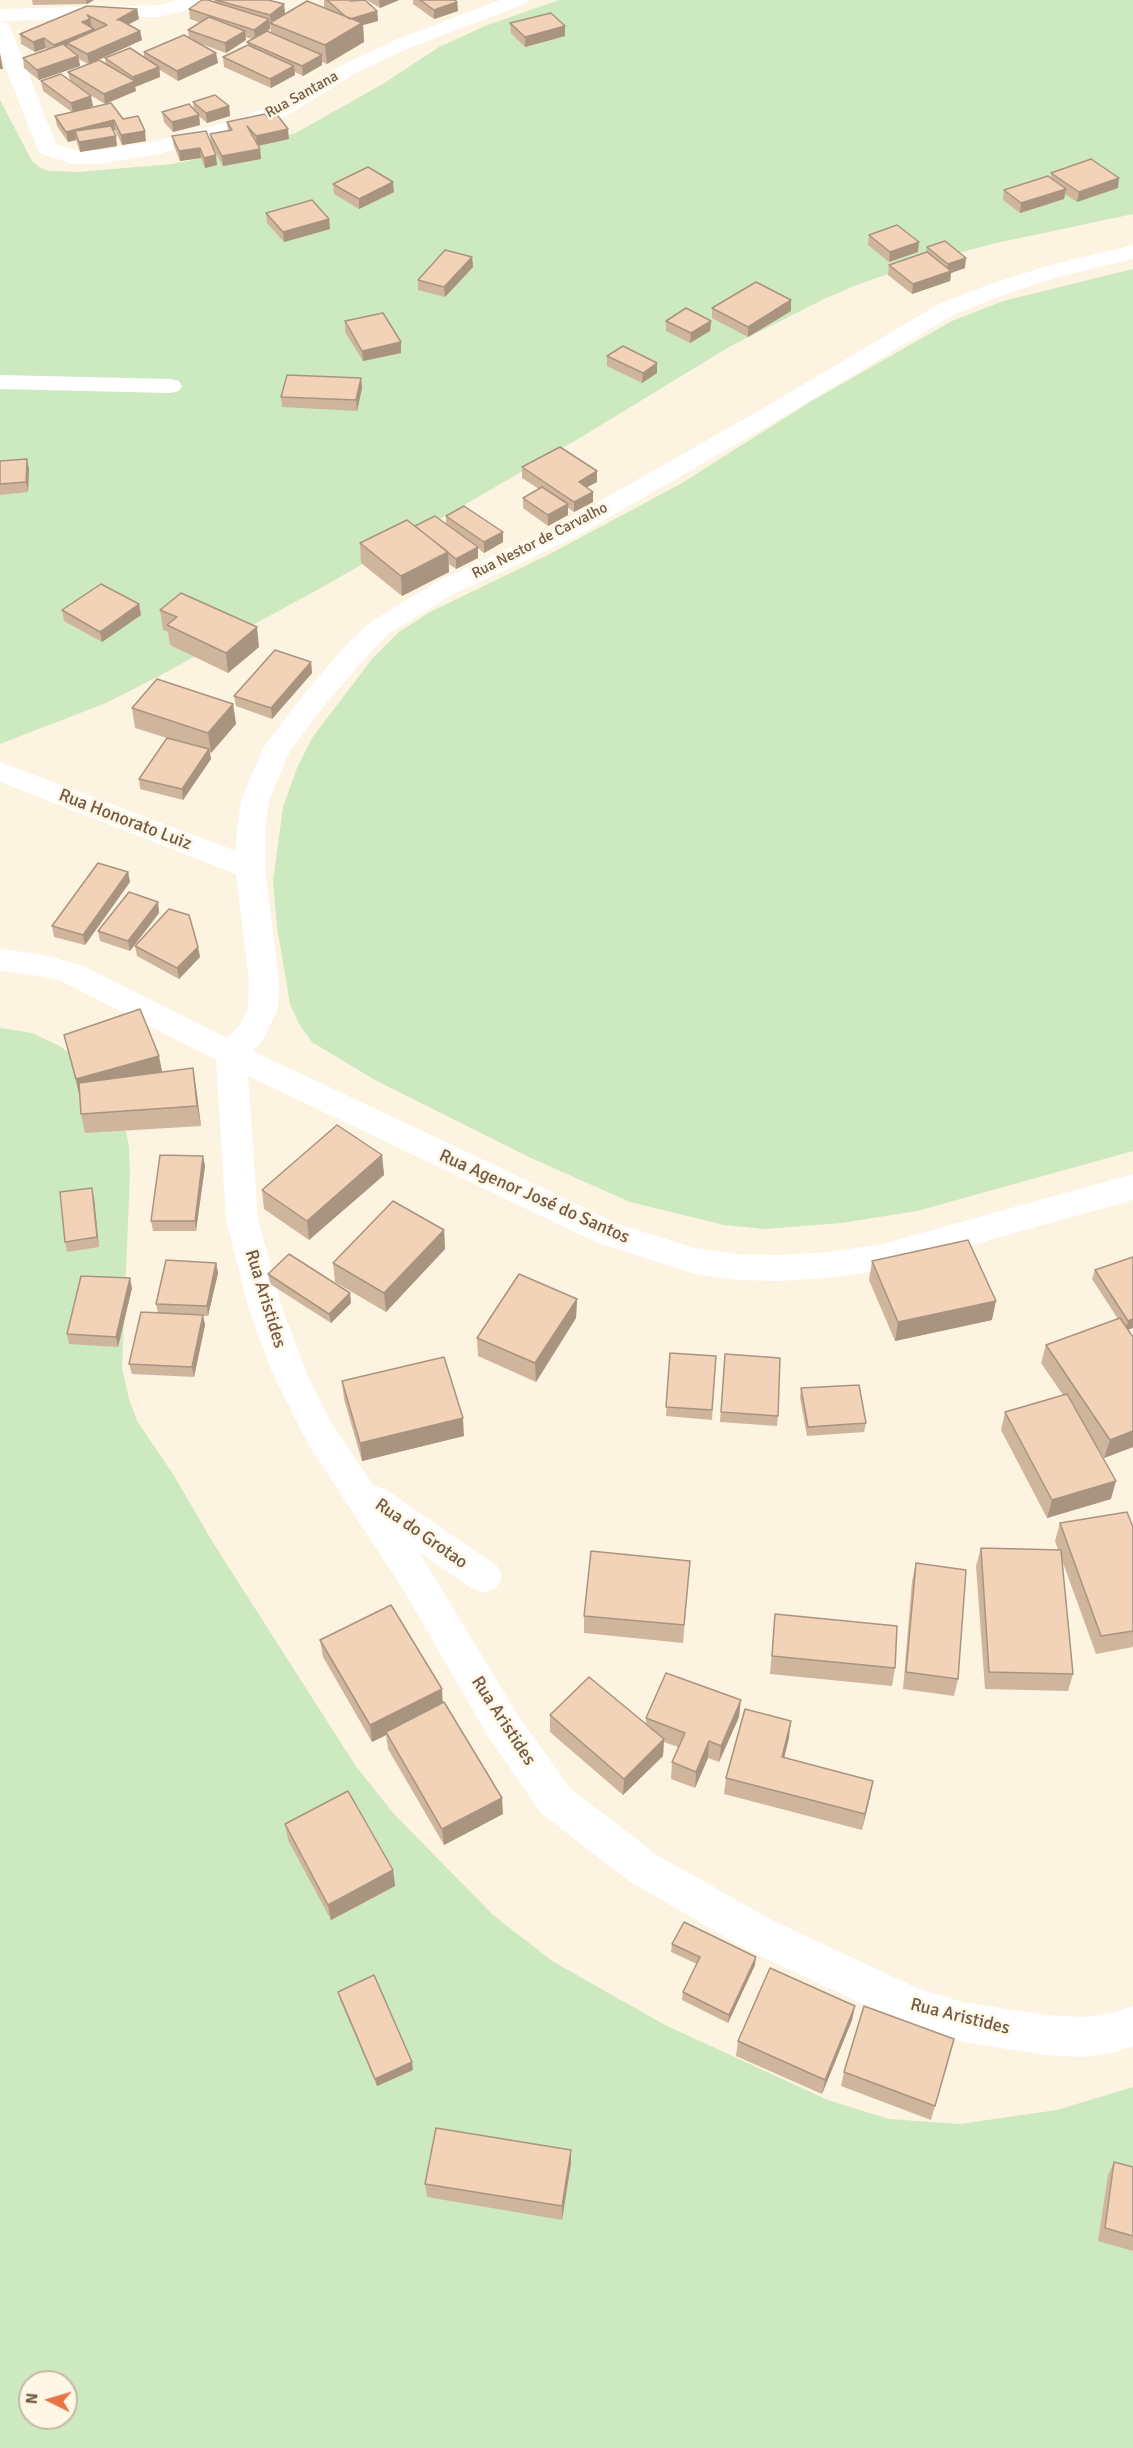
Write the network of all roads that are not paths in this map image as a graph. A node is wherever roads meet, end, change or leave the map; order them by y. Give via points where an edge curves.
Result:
1 (519, 0) edge
2 (191, 2) edge
3 (0, 15) edge
4 (0, 27) edge
5 (1133, 252) edge
6 (0, 382) edge
7 (170, 386) dead end
8 (0, 771) edge
9 (250, 868) junction
10 (0, 960) edge
11 (231, 1054) junction
12 (1133, 1187) edge
13 (359, 1490) junction
14 (484, 1577) dead end
15 (1133, 2026) edge

1 - 4 street, Rua Santana via 402,44 349,69 282,109 222,131 99,157 62,155 47,148
2 - 3 street via 158,10
5 - 9 street, Rua Nestor de Carvalho via 1055,271 947,309 563,533 445,588 381,627 339,669 277,748 256,798
6 - 7 street
8 - 9 street, Rua Honorato Luiz
9 - 11 street, Rua Nestor de Carvalho via 264,982 263,1010 252,1032
10 - 11 street, Rua Agenor José do Santos via 70,973
11 - 12 street, Rua Agenor José do Santos via 610,1234 695,1260 736,1267 789,1268 882,1257
11 - 13 street, Rua Aristides via 242,1219 265,1307 289,1372 320,1434
13 - 14 street, Rua do Grotao
13 - 15 street, Rua Aristides via 503,1726 556,1801 643,1868 758,1934 914,2007 963,2022 1045,2035 1083,2037

